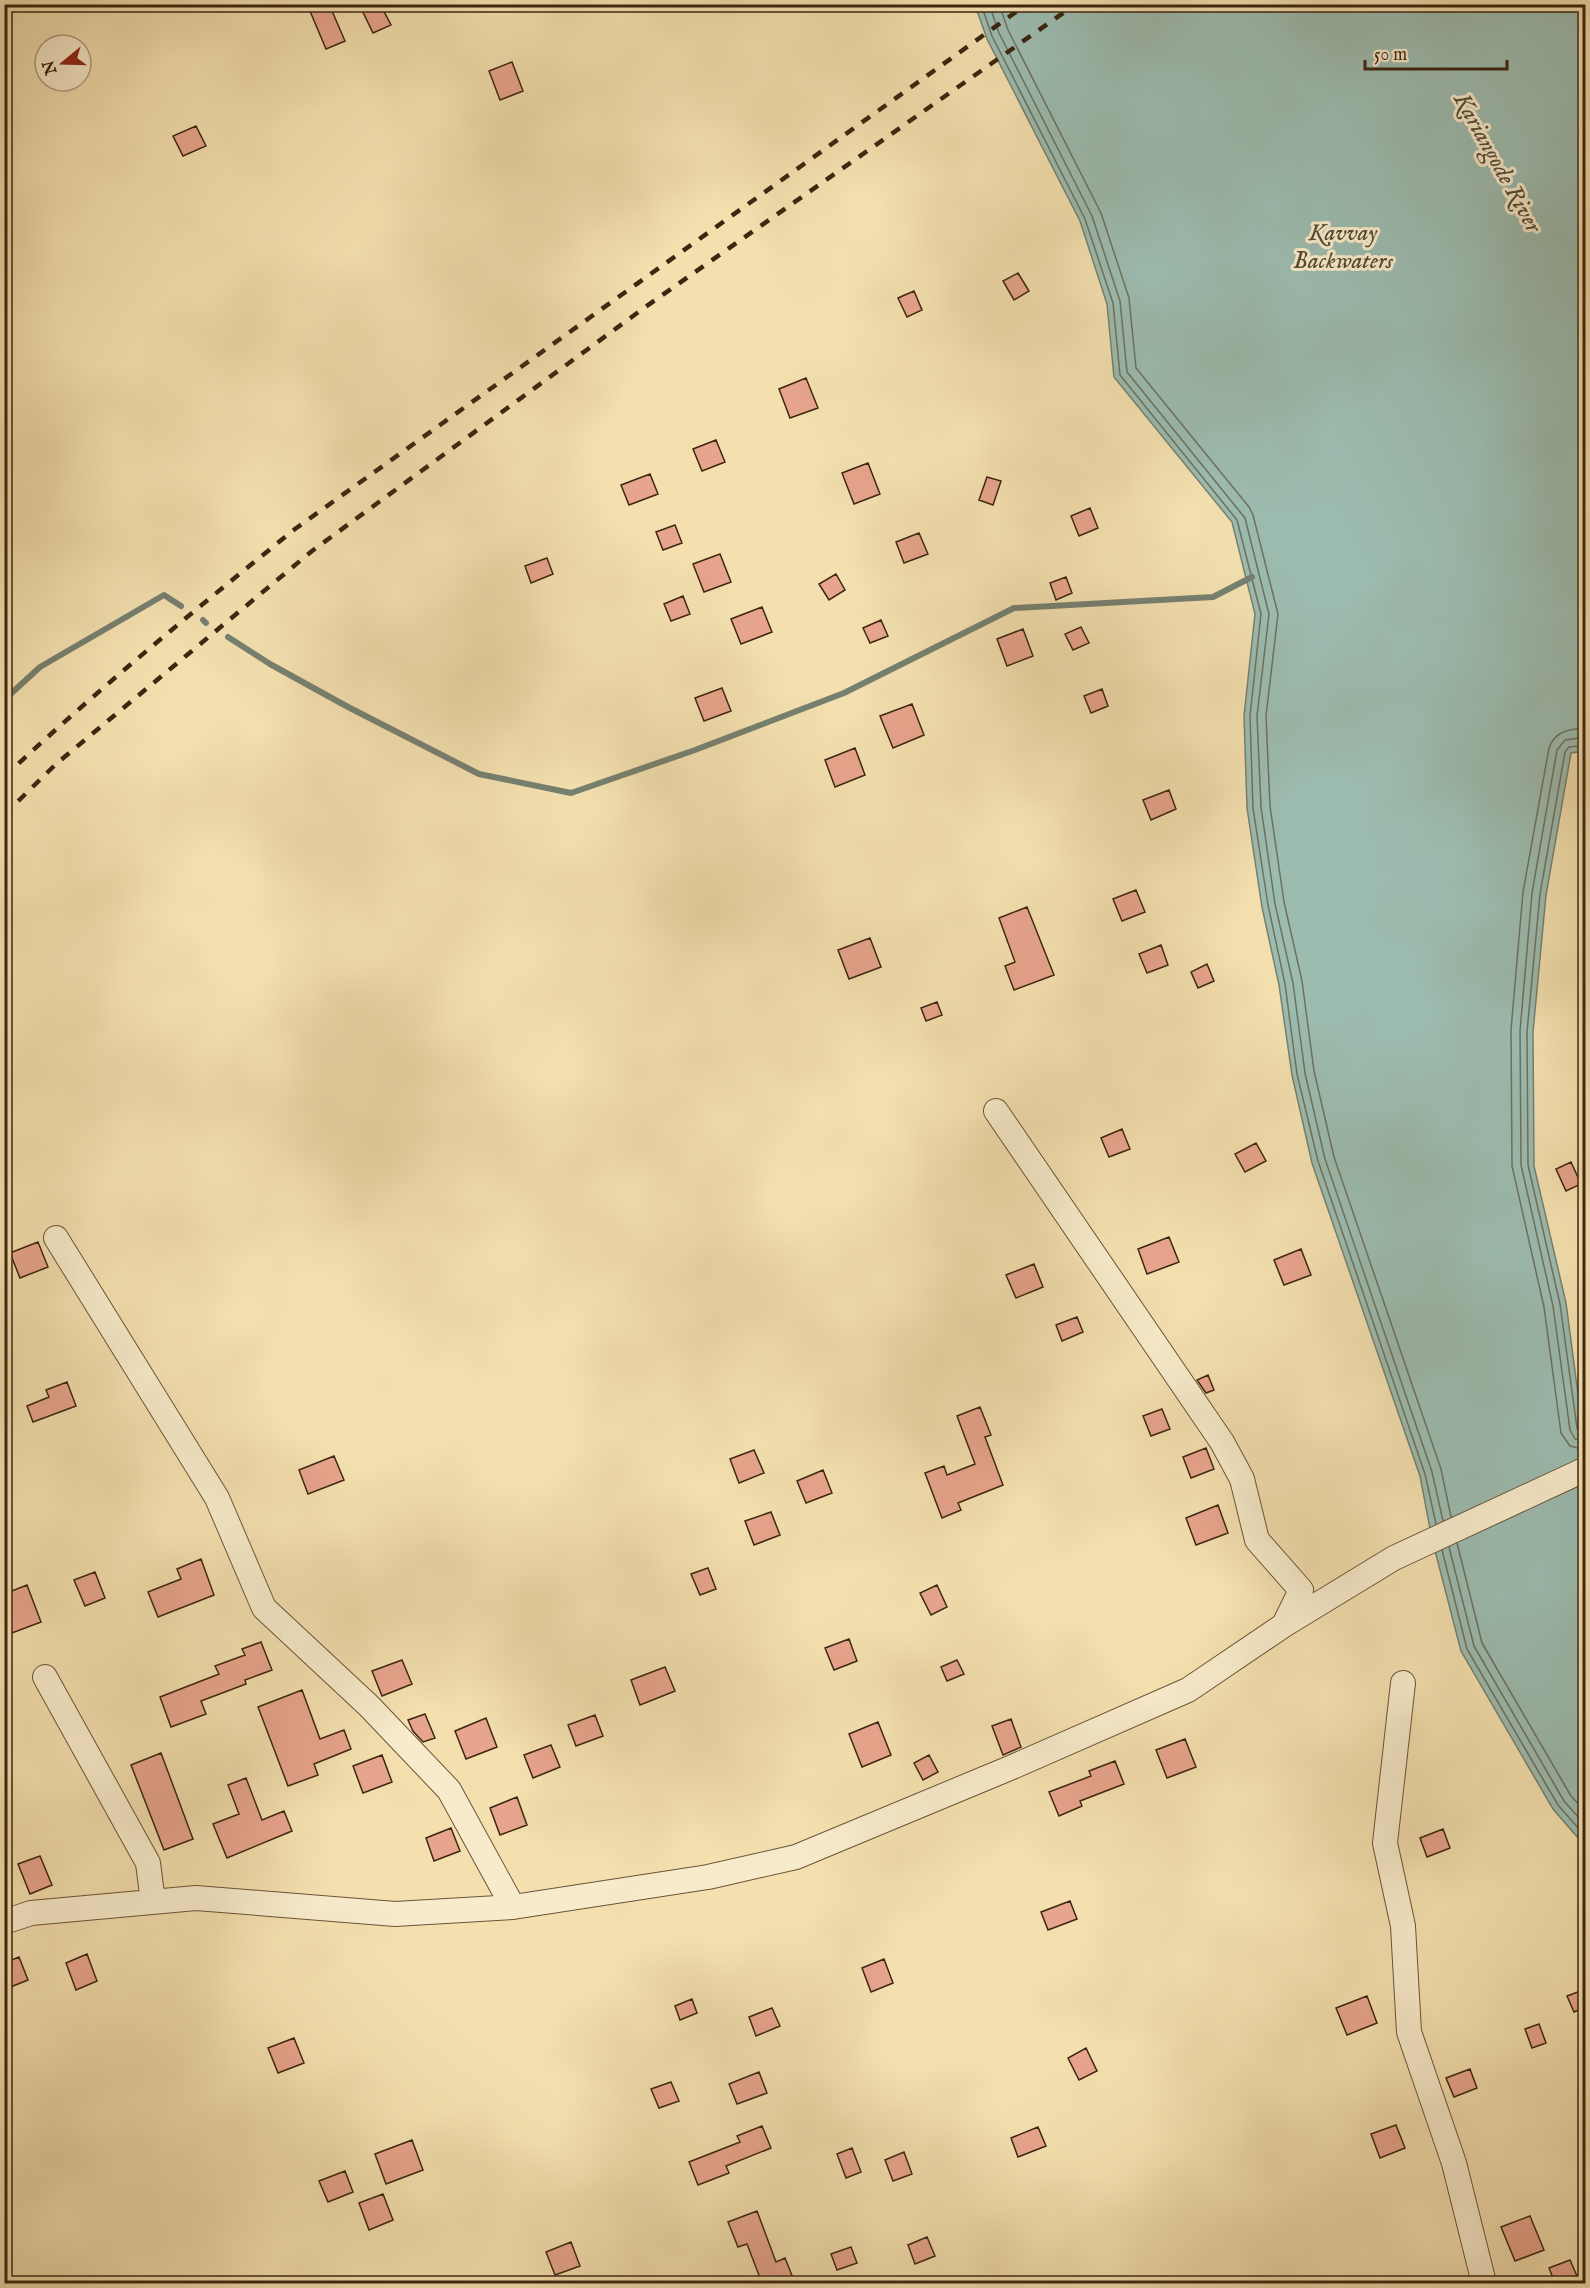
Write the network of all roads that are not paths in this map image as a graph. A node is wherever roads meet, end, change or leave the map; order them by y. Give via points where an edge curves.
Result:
1 (996, 1111) dead end
2 (56, 1238) dead end
3 (1586, 1469) edge
4 (1284, 1625) junction
5 (45, 1677) dead end
6 (1403, 1683) dead end
7 (153, 1902) junction
8 (513, 1907) junction
9 (4, 1922) edge
10 (1481, 2283) edge

1 - 4 street via 1222,1442 1242,1479 1257,1540 1301,1590
2 - 8 street via 217,1498 264,1608 369,1706 449,1790
3 - 4 street via 1394,1558
4 - 8 street via 1188,1690 796,1857 708,1877
5 - 7 street via 148,1863
6 - 10 street via 1385,1843 1403,1926 1409,2032 1454,2163
7 - 8 street via 196,1898 395,1914
7 - 9 street via 31,1913

